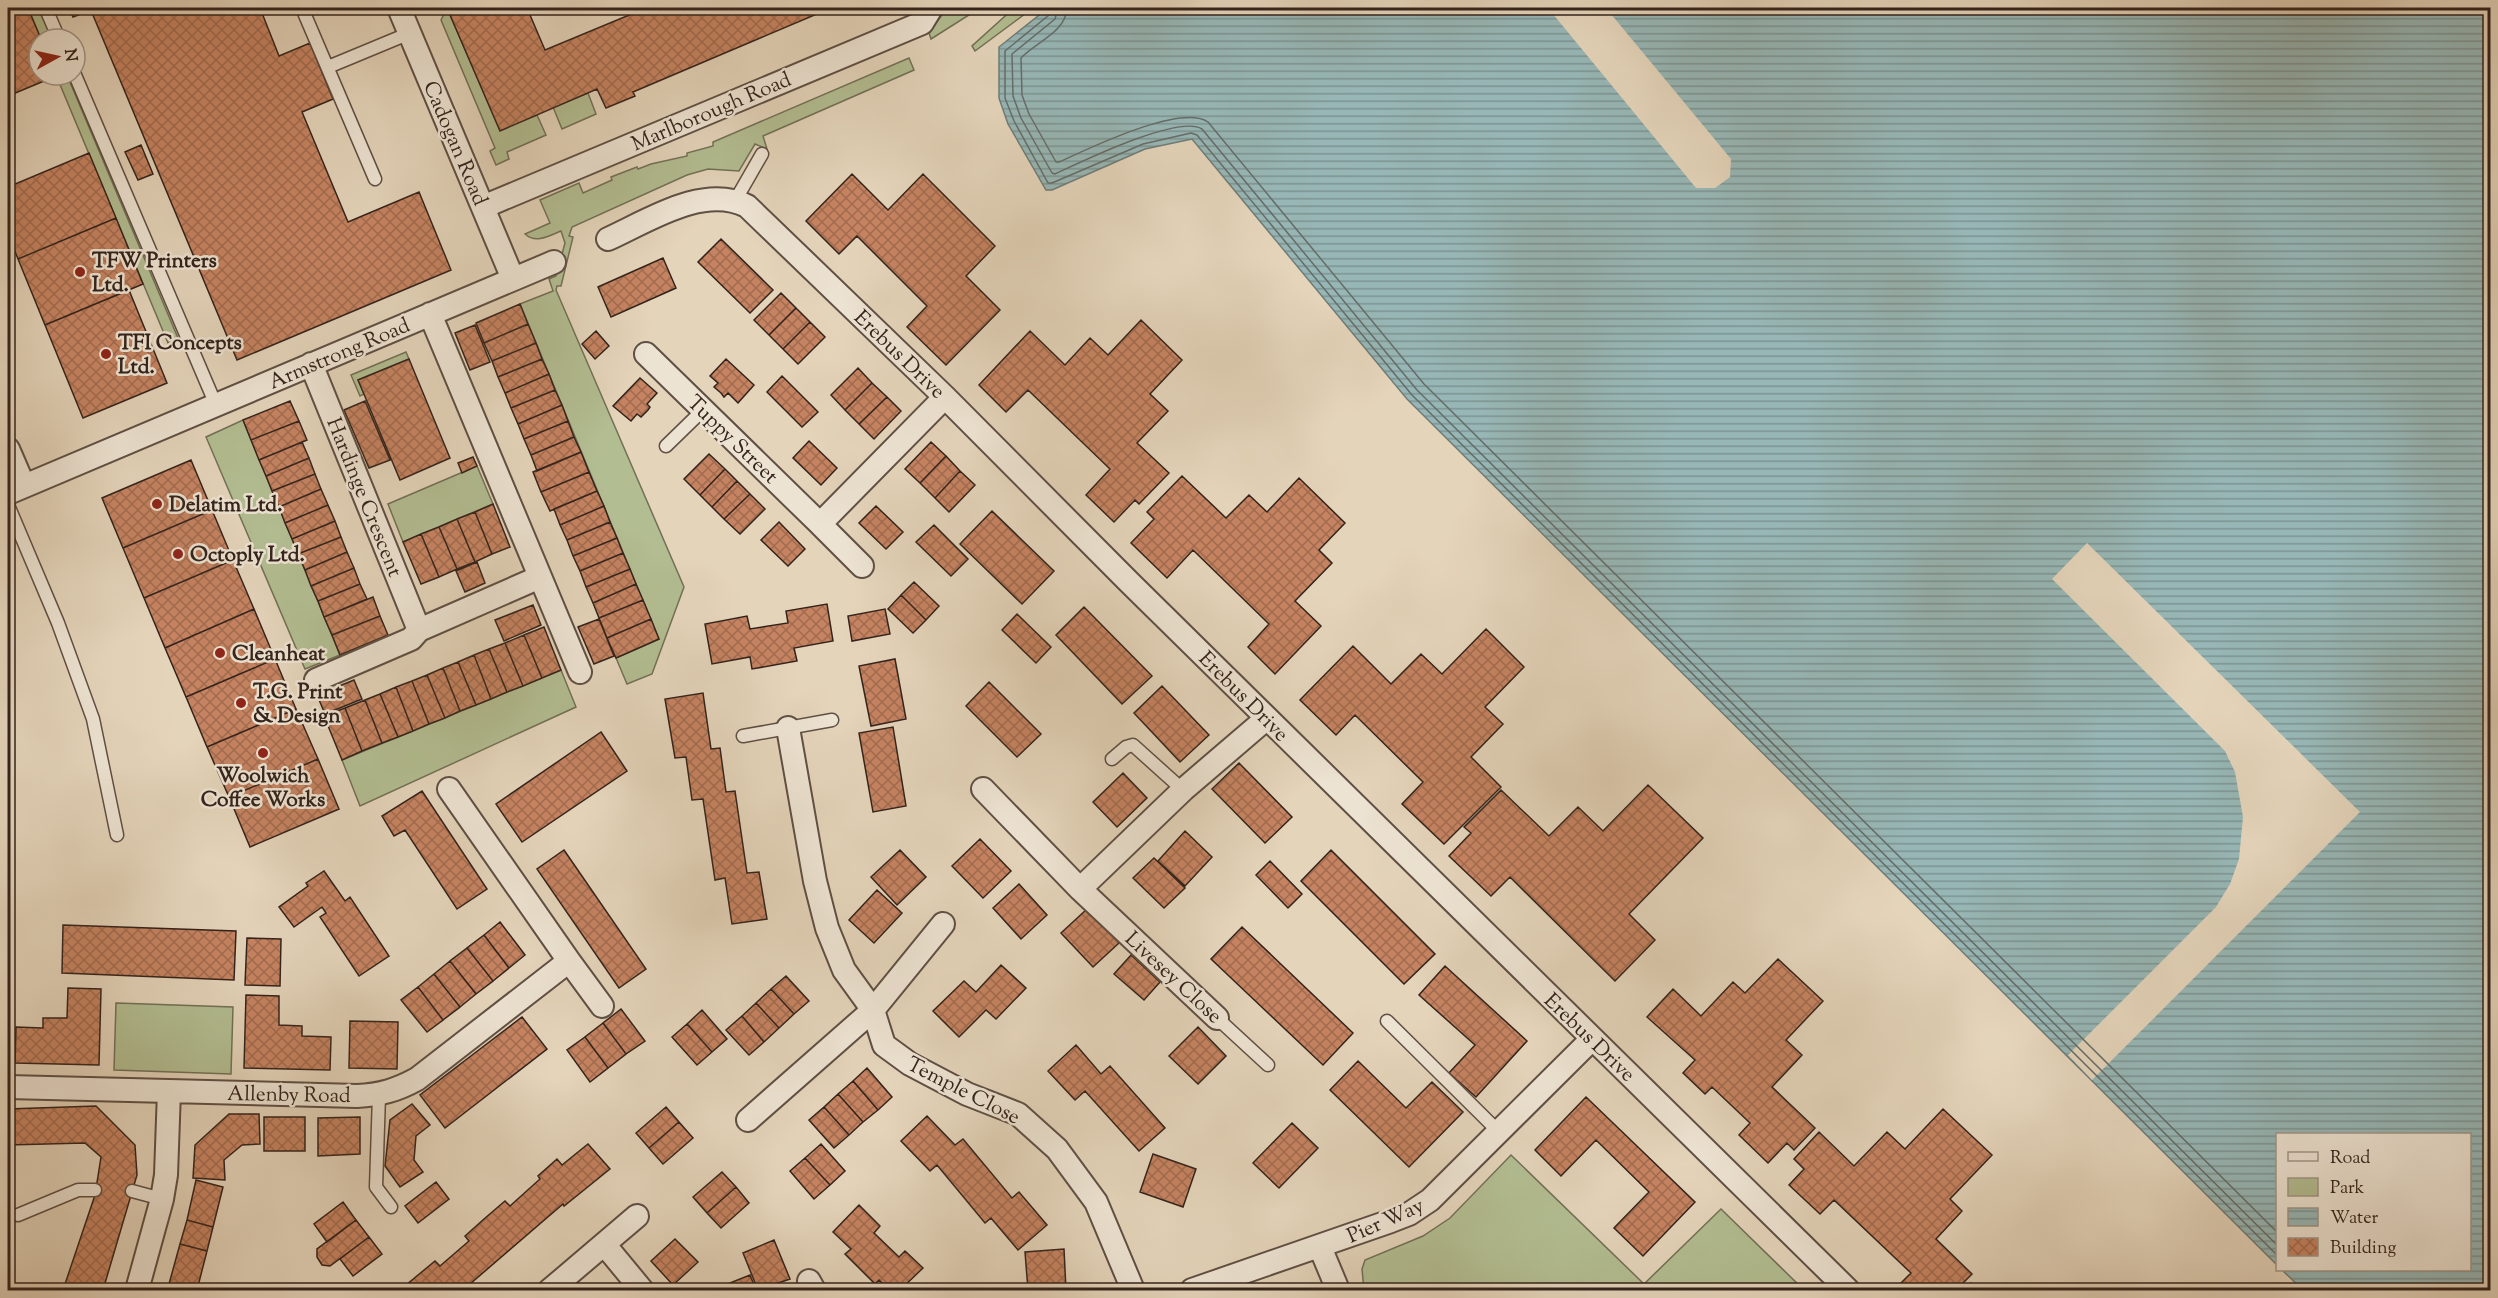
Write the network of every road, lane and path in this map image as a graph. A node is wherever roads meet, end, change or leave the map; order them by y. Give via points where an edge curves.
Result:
1 (302, 8) edge
2 (399, 8) edge
3 (931, 8) edge
4 (46, 9) dead end
5 (54, 27) edge
6 (410, 33) junction
7 (328, 67) junction
8 (80, 87) edge
9 (762, 154) dead end
10 (375, 179) dead end
11 (735, 201) junction
12 (483, 207) junction
13 (608, 239) dead end
14 (554, 262) dead end
15 (513, 279) junction
16 (430, 314) junction
17 (646, 354) dead end
18 (311, 364) junction
19 (945, 397) junction
20 (216, 405) junction
21 (703, 410) junction
22 (666, 446) dead end
23 (8, 449) edge
24 (16, 490) edge
25 (8, 505) edge
26 (820, 524) junction
27 (862, 566) dead end
28 (540, 577) junction
29 (419, 630) junction
30 (580, 672) dead end
31 (315, 680) dead end
32 (1267, 718) junction
33 (832, 720) dead end
34 (788, 728) junction
35 (743, 736) dead end
36 (1112, 759) dead end
37 (449, 789) dead end
38 (983, 789) dead end
39 (1183, 790) junction
40 (117, 835) dead end
41 (1080, 889) junction
42 (943, 924) dead end
43 (568, 960) junction
44 (602, 1006) dead end
45 (873, 1010) junction
46 (1217, 1018) joint
47 (1387, 1021) dead end
48 (1592, 1039) junction
49 (1268, 1065) dead end
50 (8, 1087) edge
51 (169, 1091) junction
52 (379, 1095) junction
53 (748, 1120) dead end
54 (1499, 1132) junction
55 (95, 1190) dead end
56 (132, 1191) dead end
57 (162, 1199) junction
58 (391, 1207) dead end
59 (18, 1215) dead end
60 (637, 1216) dead end
61 (604, 1244) junction
62 (1320, 1247) junction
63 (137, 1290) edge
64 (550, 1290) edge
65 (642, 1290) edge
66 (1133, 1290) edge
67 (1192, 1290) edge
68 (1338, 1290) edge
69 (1848, 1290) edge

1 - 7 lane
2 - 6 street, Cadogan Road
3 - 12 street, Marlborough Road via 922,23
4 - 5 lane
6 - 7 lane
6 - 12 street, Cadogan Road
7 - 10 lane
8 - 20 lane
9 - 11 lane
11 - 13 street via 703,200
11 - 19 street, Erebus Drive via 760,218
12 - 15 street, Cadogan Road
14 - 15 street, Armstrong Road
15 - 16 street, Armstrong Road
16 - 18 street, Armstrong Road
16 - 28 street
17 - 21 street, Tuppy Street
18 - 20 street, Armstrong Road
18 - 29 street, Hardinge Crescent
19 - 26 street
19 - 32 street, Erebus Drive
20 - 24 street, Armstrong Road
21 - 22 lane
21 - 26 street, Tuppy Street
23 - 24 street, Armstrong Road
25 - 40 lane via 93,719
26 - 27 street, Tuppy Street
28 - 29 street
28 - 30 street
29 - 31 street via 411,639
32 - 39 street
32 - 48 street, Erebus Drive
33 - 34 lane
34 - 35 lane
34 - 45 street, Temple Close via 827,928 844,970
36 - 39 lane via 1133,745
37 - 43 street
38 - 41 street, Livesey Close
39 - 41 street
41 - 46 street, Livesey Close
42 - 45 street
43 - 44 street
43 - 52 street, Allenby Road via 417,1078
45 - 53 street
45 - 66 street, Temple Close via 884,1046 967,1094 1018,1114 1057,1149 1096,1202
46 - 49 lane, Livesey Close
47 - 54 lane
48 - 54 street, Pier Way
48 - 69 street, Erebus Drive
50 - 51 street, Allenby Road
51 - 52 street, Allenby Road
51 - 57 street
52 - 58 lane via 376,1187
54 - 62 street, Pier Way via 1430,1200 1409,1214
55 - 59 lane via 78,1190
56 - 57 lane
57 - 63 street
60 - 61 street
61 - 64 street
61 - 65 street
62 - 67 street, Pier Way
62 - 68 street

